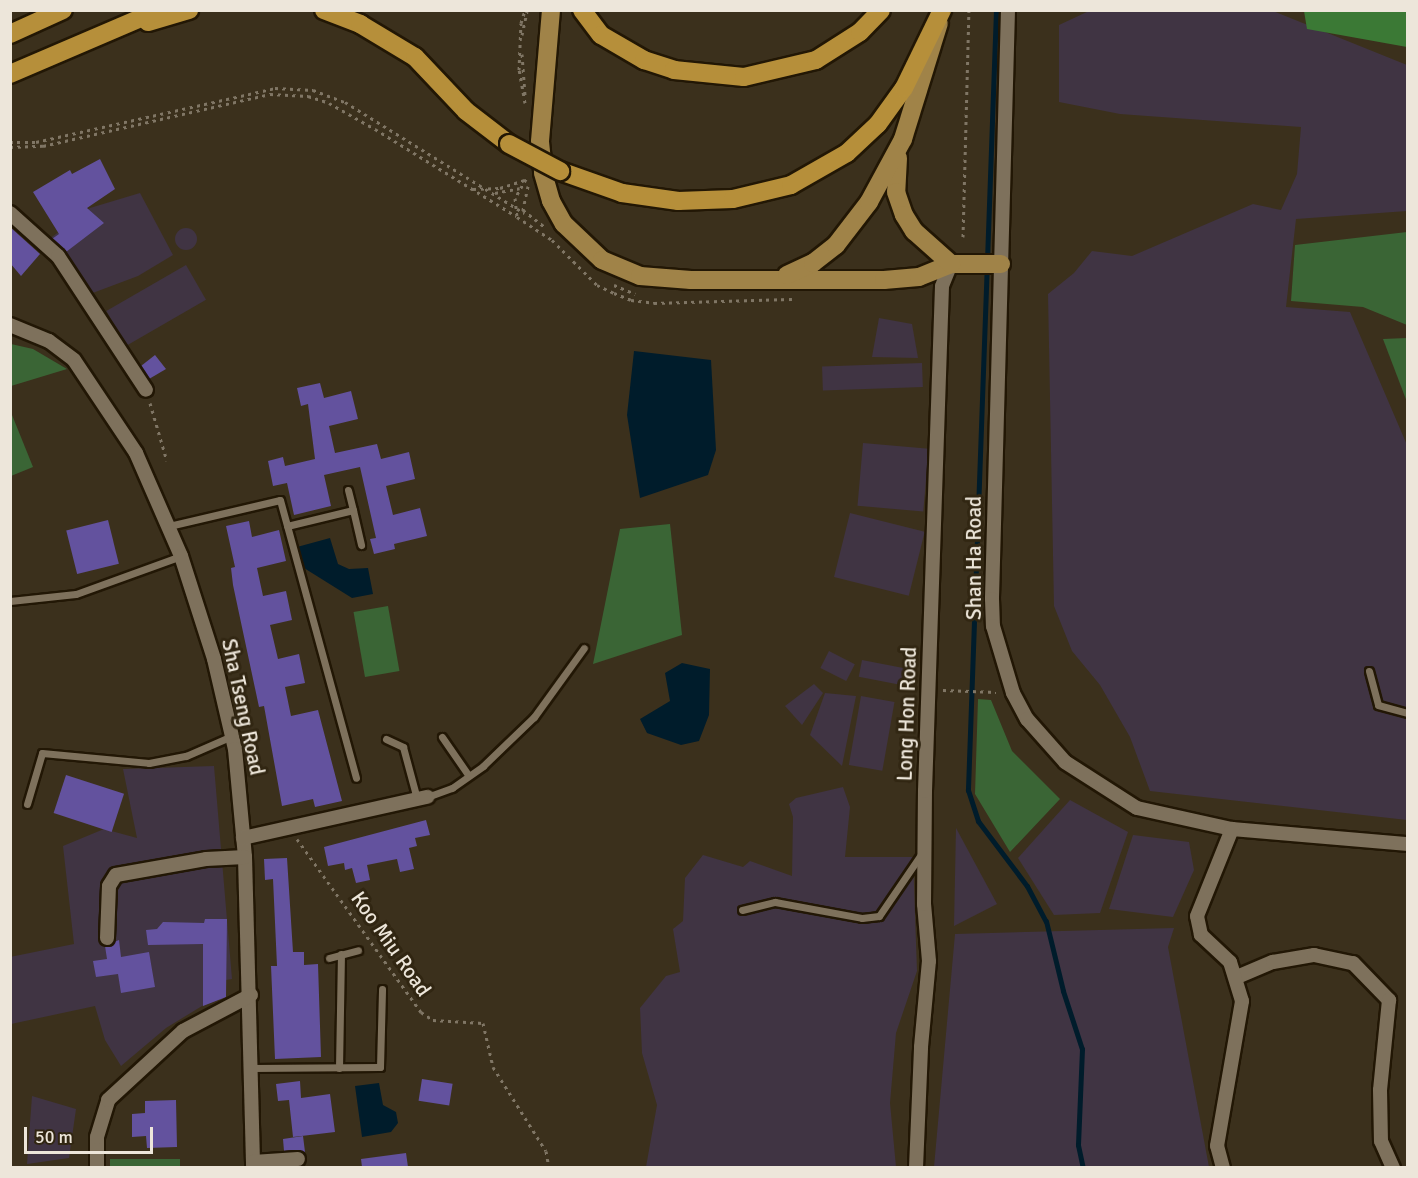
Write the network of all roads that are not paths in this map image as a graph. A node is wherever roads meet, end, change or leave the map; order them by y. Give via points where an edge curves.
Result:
1 (63, 10) edge
2 (159, 10) edge
3 (189, 10) edge
4 (324, 10) edge
5 (551, 10) edge
6 (582, 10) edge
7 (881, 10) edge
8 (942, 10) edge
9 (1008, 10) edge
10 (10, 34) edge
11 (63, 50) junction
12 (10, 74) edge
13 (903, 139) junction
14 (10, 213) edge
15 (958, 264) junction
16 (996, 264) junction
17 (771, 279) junction
18 (10, 325) edge
19 (146, 390) road end
20 (348, 490) dead end
21 (352, 510) junction
22 (169, 526) junction
23 (288, 526) junction
24 (361, 545) dead end
25 (181, 556) junction
26 (10, 601) edge
27 (584, 648) dead end
28 (1369, 671) dead end
29 (1407, 713) edge
30 (232, 736) junction
31 (442, 737) dead end
32 (386, 739) dead end
33 (469, 776) junction
34 (356, 778) dead end
35 (422, 798) junction
36 (27, 804) dead end
37 (1232, 829) junction
38 (243, 838) junction
39 (1407, 843) edge
40 (927, 846) junction
41 (245, 857) junction
42 (742, 910) dead end
43 (107, 938) dead end
44 (358, 950) dead end
45 (341, 954) junction
46 (329, 958) dead end
47 (1237, 977) junction
48 (382, 989) dead end
49 (251, 995) junction
50 (252, 1068) junction
51 (339, 1068) junction
52 (298, 1159) dead end
53 (253, 1165) edge
54 (97, 1167) edge
55 (916, 1167) edge
56 (1223, 1167) edge
57 (1393, 1167) edge

1 - 10 highway
2 - 11 highway
3 - 11 highway
4 - 8 highway, bridge via 360,24 415,57 466,111 509,144 561,171 622,193 678,201 733,199 791,184 829,166 878,124 903,88
5 - 17 main road via 541,156 551,201 572,234 602,260 640,276 669,280
6 - 7 highway via 602,34 644,60 674,70 744,77 816,60 851,39
8 - 13 main road via 933,53
9 - 16 street, Shan Ha Road
11 - 12 highway
13 - 15 main road via 896,192 904,215 914,231
13 - 17 main road via 869,202 836,245 804,268
14 - 19 street via 58,256
15 - 16 main road
15 - 17 main road via 919,277
15 - 40 street, Long Hon Road via 942,286 925,791
16 - 37 street, Shan Ha Road via 993,626 1013,693 1027,719 1065,762 1137,808
18 - 22 street, Sha Tseng Road via 55,345 84,372 136,453
20 - 21 lane
21 - 23 lane
21 - 24 lane
22 - 23 lane via 280,500
22 - 25 street, Sha Tseng Road
23 - 34 lane
25 - 26 lane via 76,594
25 - 30 street, Sha Tseng Road via 214,658
27 - 33 lane via 534,717
28 - 29 lane via 1378,705
30 - 36 lane via 186,756 149,763 42,753
30 - 38 street, Sha Tseng Road
31 - 33 lane
32 - 35 lane via 403,747
33 - 35 lane
35 - 38 street
37 - 39 street, Shan Ha Road
37 - 47 street via 1197,916 1201,935 1230,962
38 - 41 street, Sha Tseng Road
40 - 42 lane via 879,916 862,918 775,902
40 - 55 street, Long Hon Road via 924,904 929,961
41 - 43 street via 206,859 116,876 109,886
41 - 49 street, Sha Tseng Road
44 - 45 lane
45 - 46 lane
45 - 51 lane
47 - 56 street via 1242,1001 1217,1146
47 - 57 street via 1273,962 1314,956 1353,963 1389,1000 1380,1090 1381,1141
48 - 51 lane via 380,1067
49 - 50 street, Sha Tseng Road
49 - 54 street via 183,1031 108,1100 97,1137
50 - 51 lane
50 - 53 street, Sha Tseng Road
52 - 53 street

